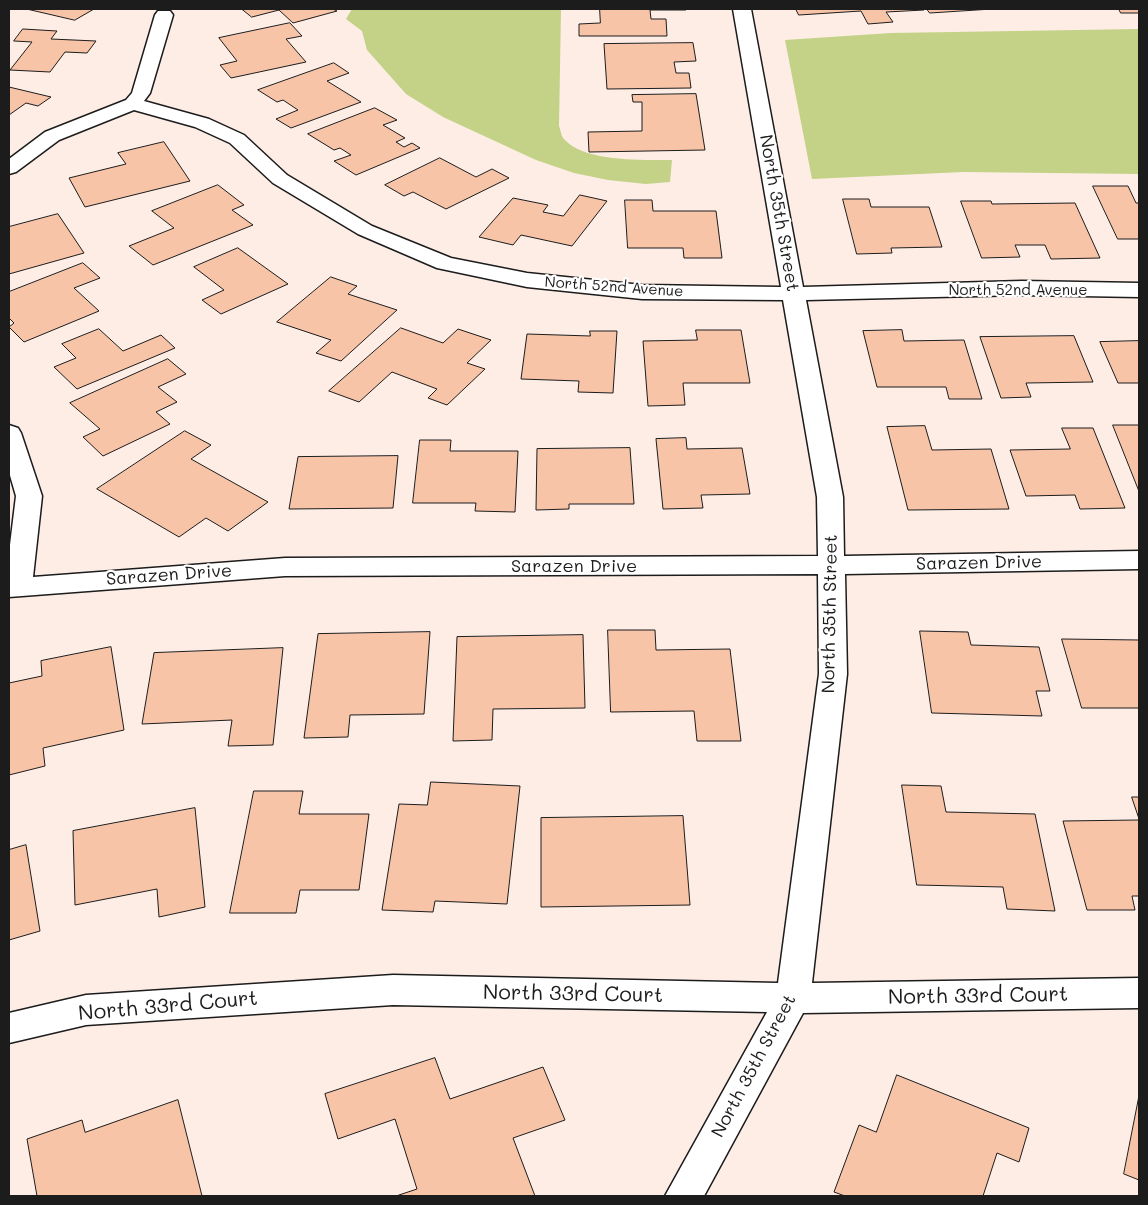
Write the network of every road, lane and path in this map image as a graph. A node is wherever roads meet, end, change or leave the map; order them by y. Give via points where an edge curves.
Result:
1 (742, 9) edge
2 (164, 16) dead end
3 (132, 104) junction
4 (9, 168) edge
5 (1139, 290) edge
6 (793, 294) junction
7 (9, 433) edge
8 (1139, 560) edge
9 (833, 565) junction
10 (13, 587) edge
11 (1139, 993) edge
12 (793, 998) junction
13 (9, 1028) edge
14 (684, 1196) edge

1 - 6 street, North 35th Street
2 - 3 street via 141,94
3 - 4 street via 52,136
3 - 6 street, North 52nd Avenue via 202,123 237,139 280,179 365,230 445,263 527,280 642,292
5 - 6 street, North 52nd Avenue via 1022,288
6 - 9 street, North 35th Street via 830,497
7 - 10 street via 29,496
8 - 9 street, Sarazen Drive
9 - 10 street, Sarazen Drive via 285,567
9 - 12 street, North 35th Street via 833,674
11 - 12 street, North 33rd Court
12 - 13 street, North 33rd Court via 393,990 86,1010
12 - 14 street, North 35th Street

